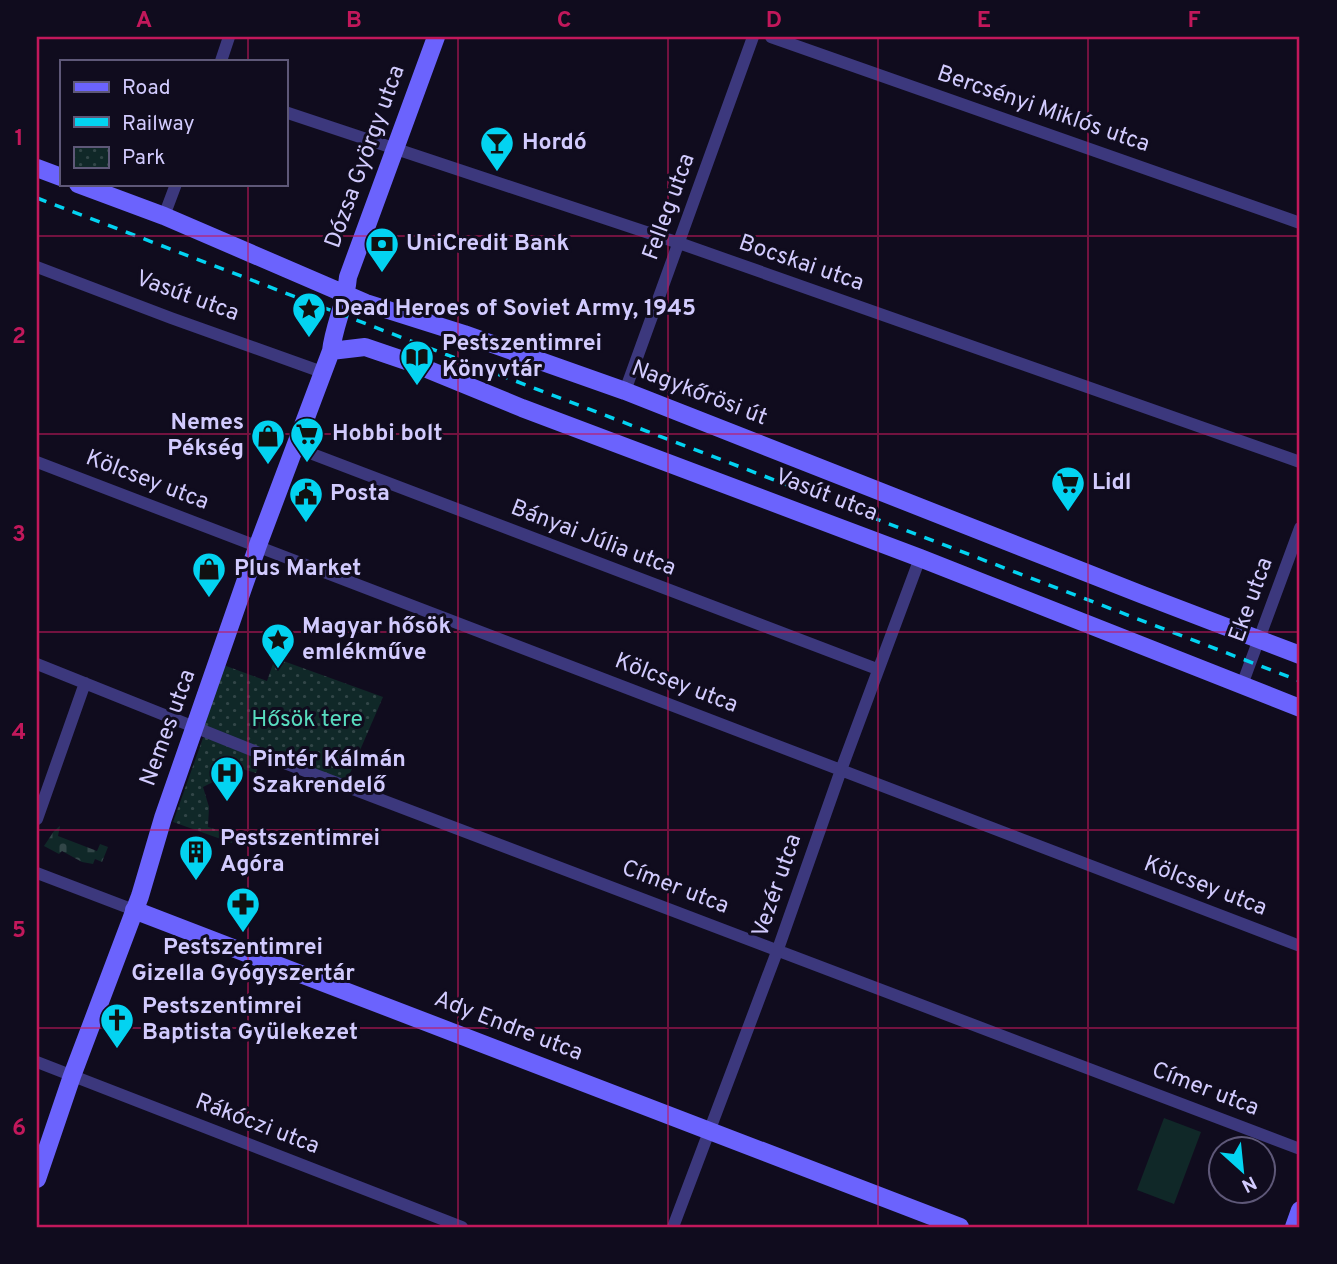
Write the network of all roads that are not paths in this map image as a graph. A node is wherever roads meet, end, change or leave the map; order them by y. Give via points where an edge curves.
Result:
1 (229, 37) edge
2 (436, 37) edge
3 (753, 37) edge
4 (771, 37) edge
5 (220, 60) edge
6 (287, 113) edge
7 (396, 149) junction
8 (37, 168) edge
9 (60, 177) edge
10 (83, 186) edge
11 (175, 186) edge
12 (164, 216) junction
13 (1300, 223) edge
14 (680, 243) junction
15 (37, 267) edge
16 (347, 295) junction
17 (331, 351) junction
18 (322, 372) junction
19 (625, 391) junction
20 (294, 447) junction
21 (1300, 461) edge
22 (37, 462) edge
23 (1300, 528) edge
24 (258, 545) junction
25 (920, 558) junction
26 (1260, 639) junction
27 (1300, 654) edge
28 (37, 664) edge
29 (877, 670) junction
30 (85, 682) junction
31 (1242, 685) junction
32 (1300, 708) edge
33 (195, 726) junction
34 (841, 770) junction
35 (37, 819) edge
36 (37, 873) edge
37 (134, 910) junction
38 (1300, 946) edge
39 (778, 949) junction
40 (37, 1062) edge
41 (72, 1076) junction
42 (709, 1132) junction
43 (1300, 1149) edge
44 (37, 1179) edge
45 (1300, 1210) edge
46 (462, 1227) edge
47 (673, 1227) edge
48 (960, 1227) edge
49 (1294, 1227) edge

1 - 5 street
2 - 7 street, Dózsa György utca
3 - 14 street, Felleg utca
4 - 13 street, Bercsényi Miklós utca
6 - 7 street, Bocskai utca
7 - 14 street, Bocskai utca
7 - 16 street, Dózsa György utca via 348,277
8 - 9 street
10 - 12 street, Nagykőrösi út
11 - 12 street
12 - 16 street, Nagykőrösi út
14 - 19 street, Felleg utca
14 - 21 street, Bocskai utca
15 - 18 street, Vasút utca
16 - 17 street, Nemes utca via 333,331
16 - 19 street, Nagykőrösi út
17 - 18 street, Nemes utca
17 - 25 street, Vasút utca via 365,347 391,356
18 - 20 street, Nemes utca
19 - 26 street, Nagykőrösi út
20 - 24 street, Nemes utca
20 - 29 street, Bányai Júlia utca
22 - 24 street, Kölcsey utca
23 - 26 street, Eke utca
24 - 33 street, Nemes utca
24 - 34 street, Kölcsey utca
25 - 29 street, Vezér utca
25 - 31 street, Vasút utca
26 - 27 street, Nagykőrösi út
26 - 31 street, Eke utca
28 - 30 street, Címer utca
29 - 34 street, Vezér utca
30 - 33 street, Címer utca
30 - 35 street
31 - 32 street, Vasút utca
33 - 37 street, Nemes utca
33 - 39 street, Címer utca
34 - 38 street, Kölcsey utca
34 - 39 street, Vezér utca
36 - 37 street, Ady Endre utca
37 - 41 street, Nemes utca
37 - 42 street, Ady Endre utca
39 - 42 street, Vezér utca
39 - 43 street, Címer utca
40 - 41 street, Rákóczi utca
41 - 44 street, Nemes utca
41 - 46 street, Rákóczi utca
42 - 47 street, Vezér utca
42 - 48 street, Ady Endre utca
45 - 49 street

